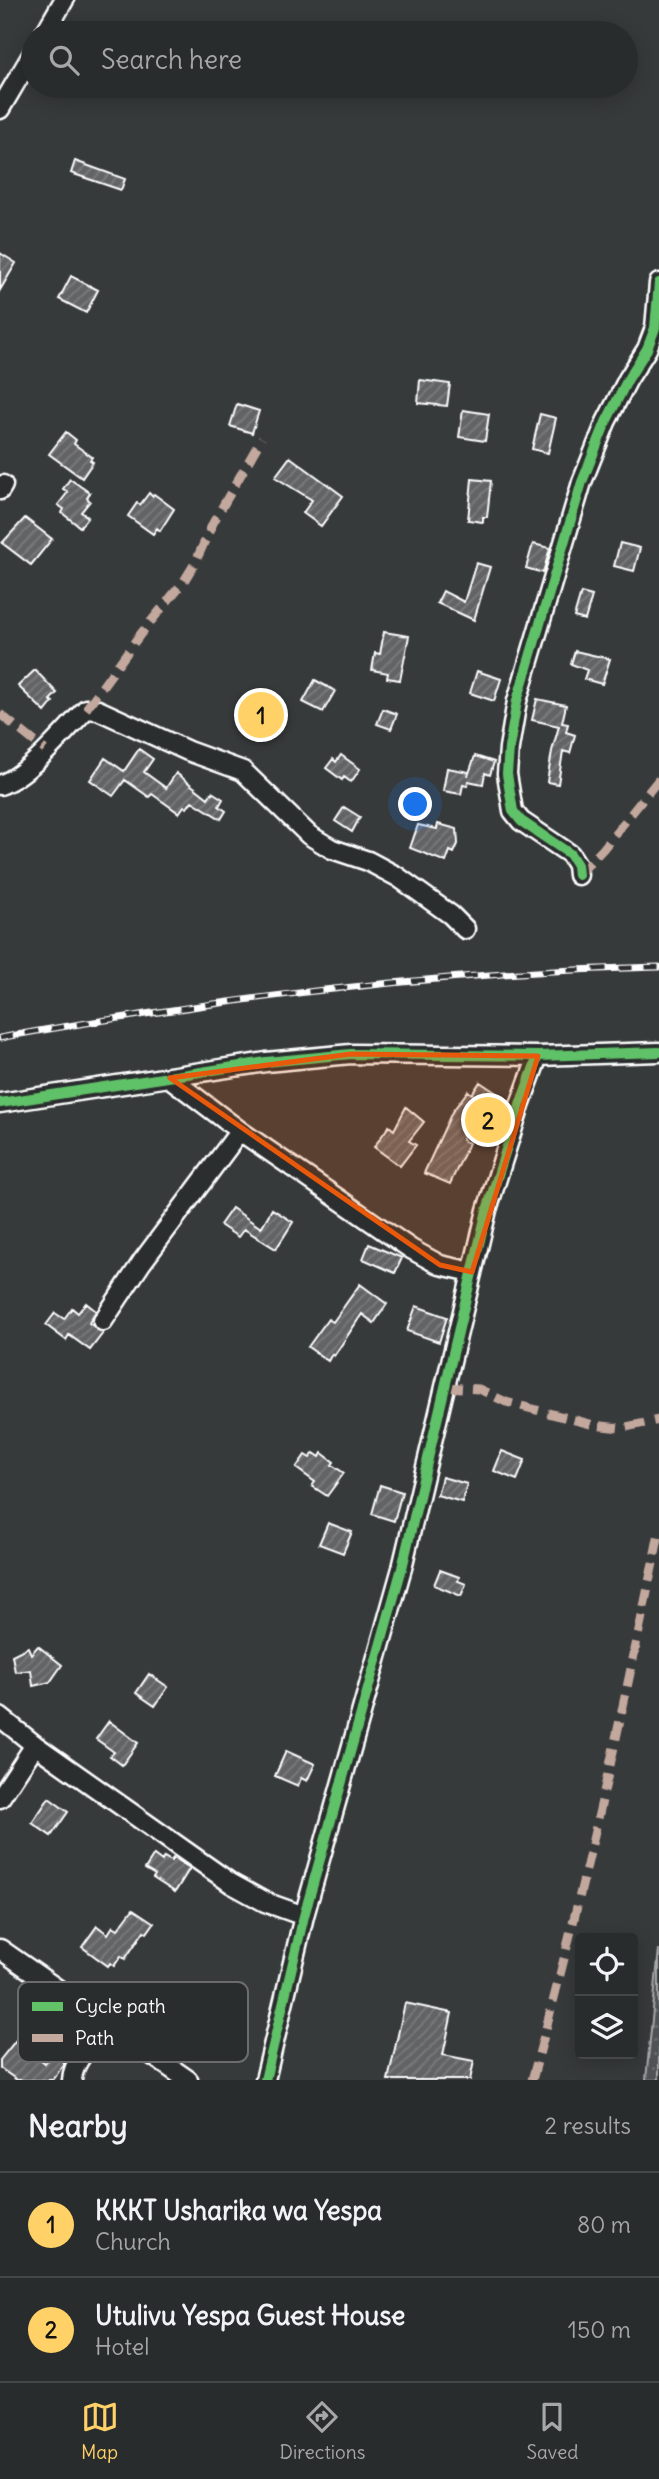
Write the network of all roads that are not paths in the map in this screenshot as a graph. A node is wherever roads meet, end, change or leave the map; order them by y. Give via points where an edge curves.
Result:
1 (64, 0) edge
2 (51, 21) edge
3 (21, 73) edge
4 (0, 109) edge
5 (659, 283) edge
6 (0, 785) edge
7 (578, 875) dead end
8 (465, 929) dead end
9 (659, 1052) edge
10 (538, 1056) junction
11 (170, 1078) junction
12 (0, 1103) edge
13 (240, 1131) junction
14 (472, 1272) junction
15 (103, 1321) dead end
16 (0, 1717) edge
17 (35, 1745) junction
18 (0, 1798) edge
19 (304, 1916) junction
20 (0, 1949) edge
21 (47, 1982) edge
22 (79, 2062) edge
23 (162, 2062) edge
24 (72, 2080) edge
25 (188, 2080) edge
26 (265, 2080) edge

1 - 2 street
3 - 4 street
5 - 7 street via 655,328 647,349 606,422 582,482 517,701 509,748 507,774 513,811 570,854
6 - 8 street via 25,771 86,709 98,710 243,771 309,835 398,877
9 - 10 street
10 - 11 street via 351,1054
10 - 14 street via 487,1210
11 - 12 street
11 - 13 street
13 - 14 street via 411,1249 440,1265
13 - 15 street
14 - 19 street via 402,1568
16 - 17 street
17 - 18 street
17 - 19 street via 232,1884
19 - 26 street
20 - 21 street
22 - 24 street
23 - 25 street

